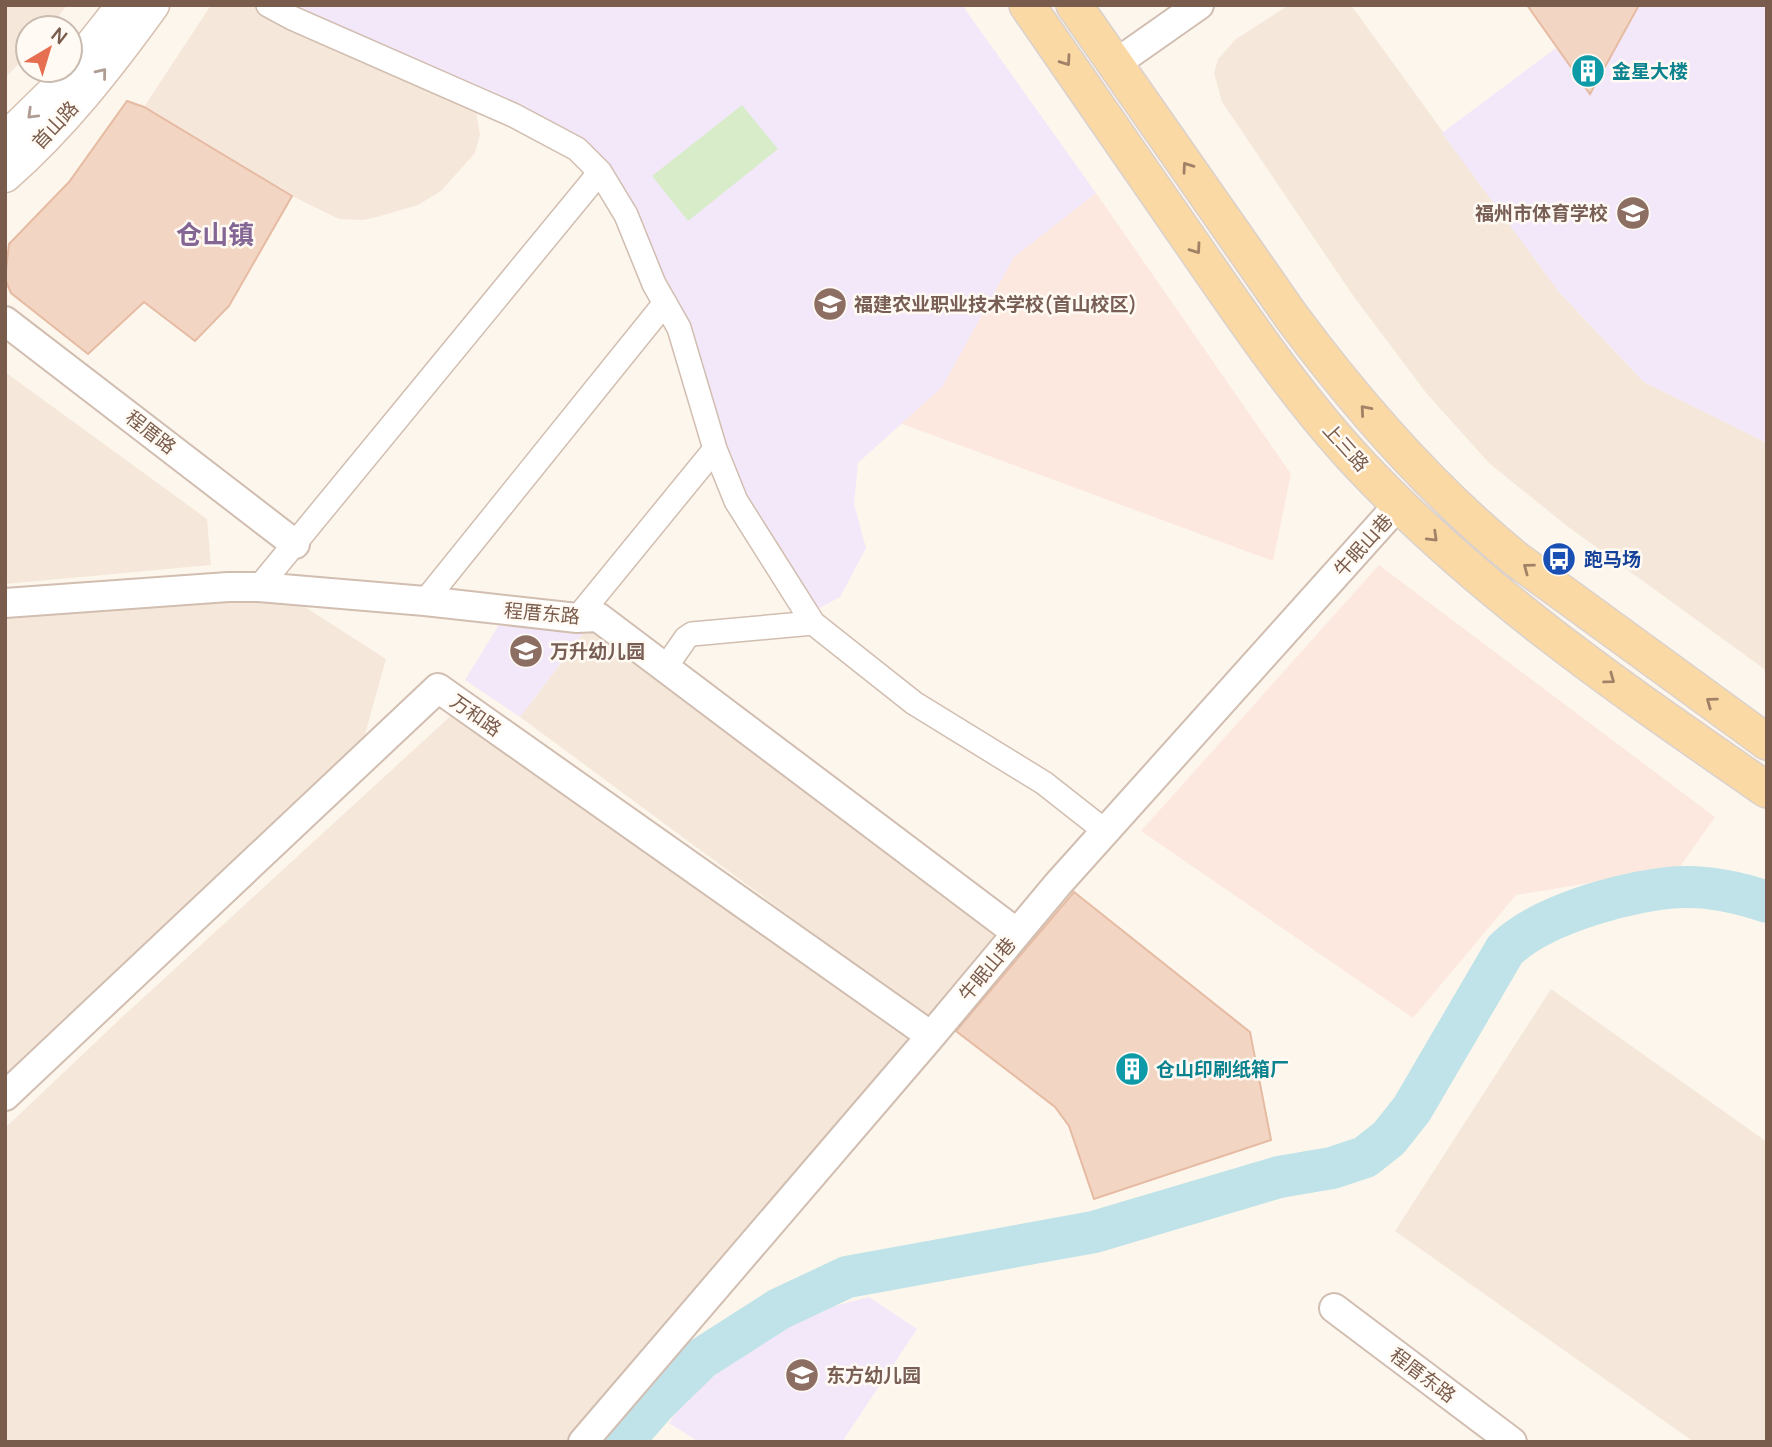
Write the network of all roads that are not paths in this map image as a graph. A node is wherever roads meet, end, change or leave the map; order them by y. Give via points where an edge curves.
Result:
1 (123, 5) edge
2 (153, 5) edge
3 (268, 5) edge
4 (1027, 5) edge
5 (1074, 5) edge
6 (1199, 5) edge
7 (1115, 64) junction
8 (5, 139) edge
9 (600, 172) junction
10 (5, 176) edge
11 (664, 303) junction
12 (5, 321) edge
13 (715, 449) junction
14 (1399, 504) junction
15 (295, 544) junction
16 (259, 587) junction
17 (425, 601) junction
18 (5, 603) edge
19 (577, 618) junction
20 (813, 623) junction
21 (665, 668) junction
22 (1767, 742) edge
23 (1767, 790) edge
24 (1105, 831) junction
25 (1017, 933) junction
26 (931, 1036) junction
27 (5, 1096) edge
28 (1334, 1308) dead end
29 (583, 1442) edge
30 (1512, 1442) edge

1 -> 8 main road, 首山路 via 60,86
10 -> 2 main road, 首山路 via 103,73
3 - 9 street via 513,115 577,149
4 -> 14 main road, 上三路 via 1276,363 1336,438
5 - 7 main road, 上三路
6 - 7 street
22 -> 7 main road, 上三路 via 1516,559 1437,487 1321,356
9 - 11 street via 626,215
9 - 15 street
11 - 13 street via 681,334
11 - 17 street
12 - 15 street, 程厝路
13 - 19 street
13 - 20 street via 742,512
14 -> 23 main road, 上三路 via 1461,563 1548,634
14 - 24 street, 牛眠山巷
15 - 16 street
16 - 17 street, 程厝东路
16 - 18 street, 程厝东路
17 - 19 street, 程厝东路
19 - 21 street, 程厝东路 via 598,617
20 - 21 street via 692,634
20 - 24 street via 914,703 1044,783
21 - 25 street, 程厝东路
24 - 25 street, 牛眠山巷
25 - 26 street, 牛眠山巷
26 - 27 street, 万和路 via 438,688
26 - 29 street, 牛眠山巷
28 - 30 street, 程厝东路

